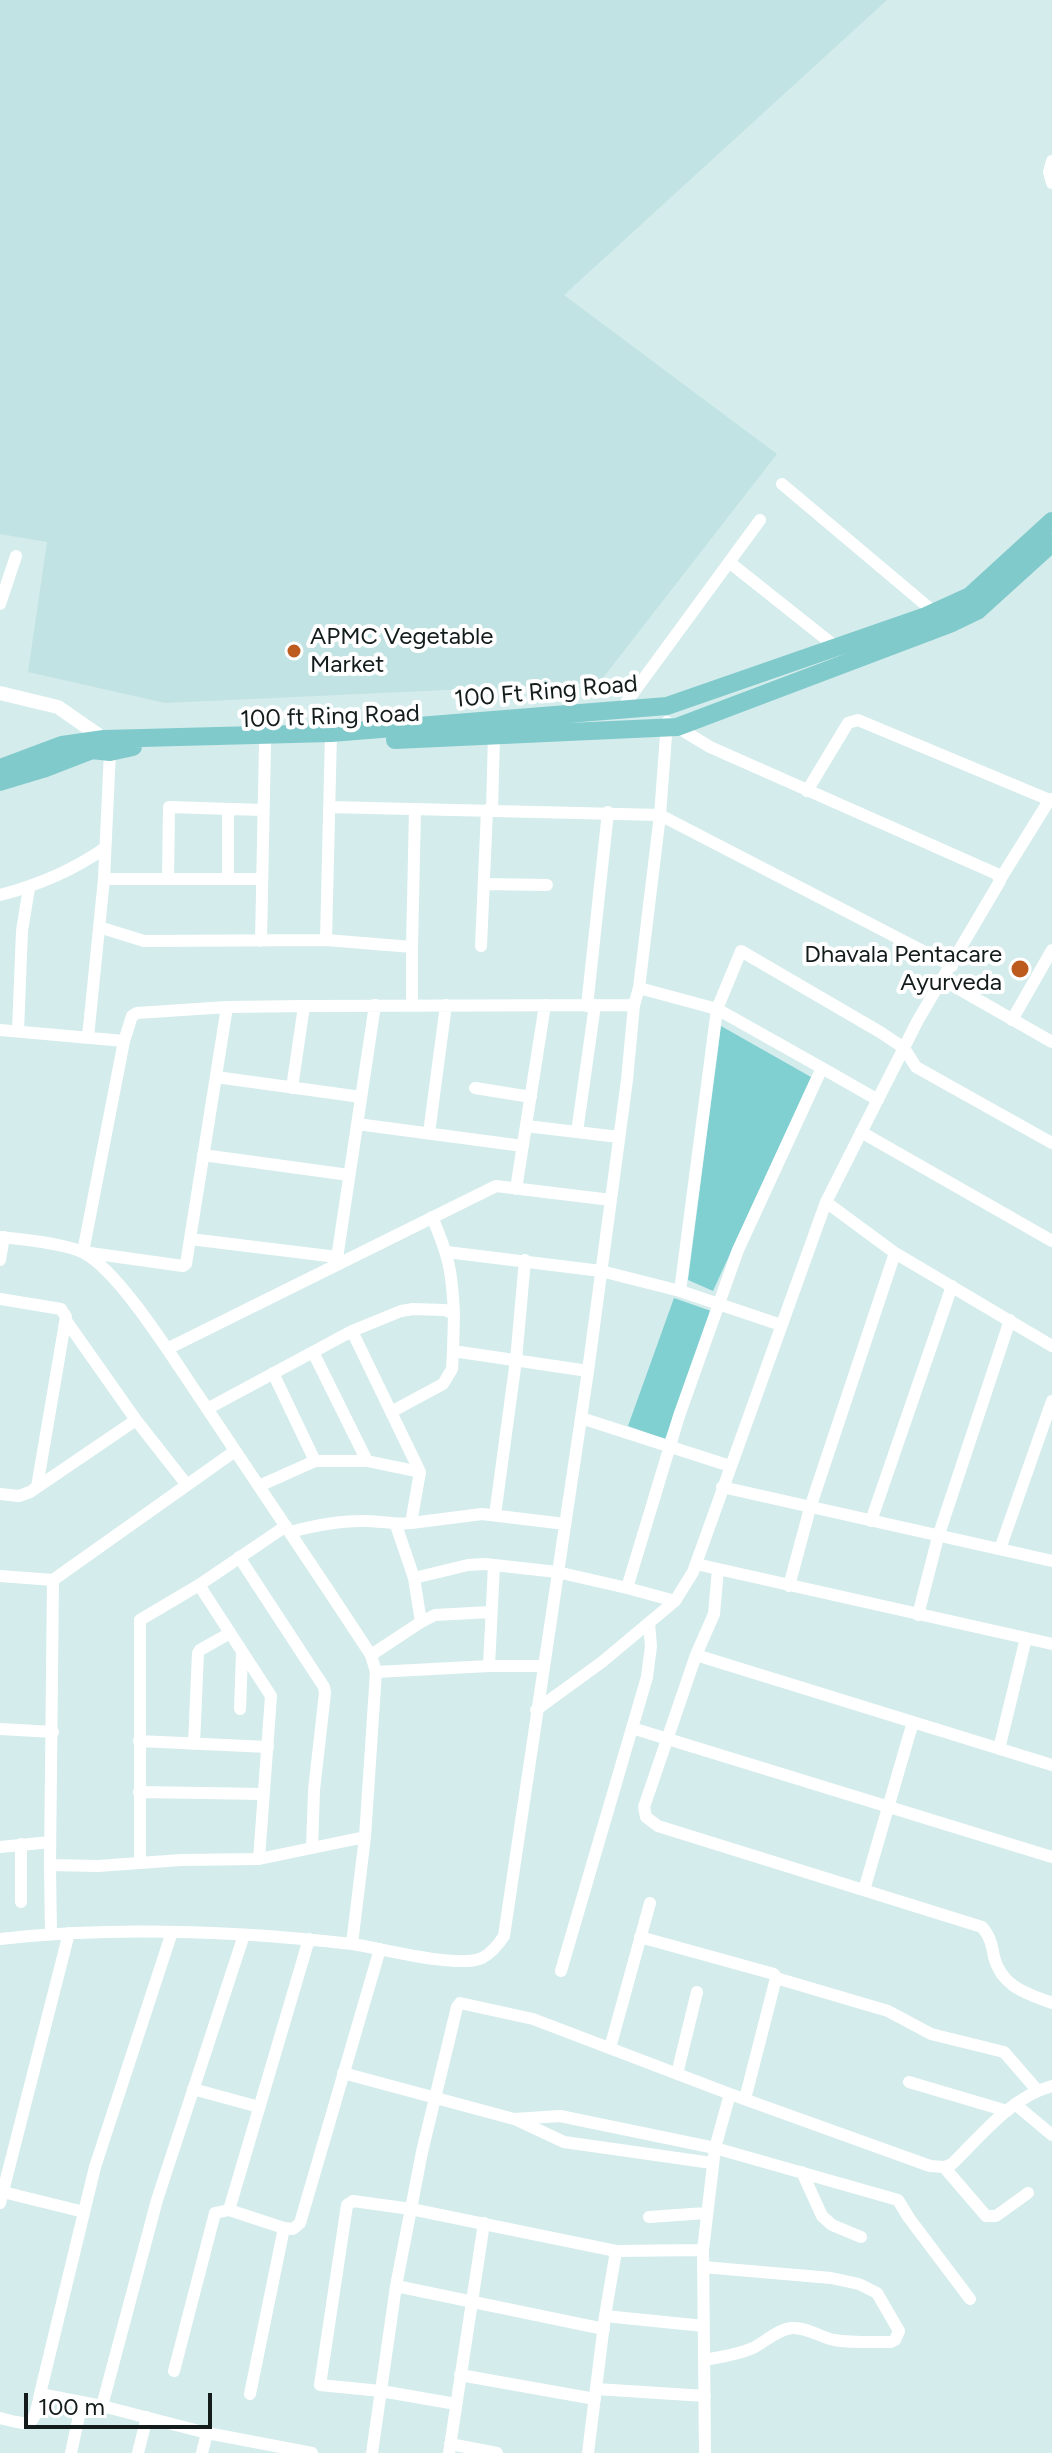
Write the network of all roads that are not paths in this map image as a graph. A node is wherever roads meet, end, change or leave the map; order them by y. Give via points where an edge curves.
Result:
1 (1052, 161) edge
2 (1052, 183) edge
3 (782, 484) dead end
4 (760, 520) dead end
5 (1052, 521) edge
6 (1052, 543) edge
7 (16, 556) dead end
8 (729, 562) junction
9 (0, 604) edge
10 (934, 612) junction
11 (836, 647) junction
12 (0, 693) edge
13 (667, 706) junction
14 (620, 711) junction
15 (672, 727) junction
16 (494, 736) junction
17 (331, 738) junction
18 (265, 743) junction
19 (107, 745) junction
20 (0, 768) edge
21 (0, 782) edge
22 (807, 791) junction
23 (1051, 800) edge
24 (329, 807) junction
25 (228, 809) junction
26 (415, 809) junction
27 (263, 810) junction
28 (490, 810) junction
29 (608, 812) junction
30 (660, 815) junction
31 (105, 848) junction
32 (1001, 878) junction
33 (104, 879) junction
34 (168, 879) junction
35 (228, 879) junction
36 (261, 879) junction
37 (484, 884) junction
38 (547, 885) dead end
39 (29, 888) junction
40 (0, 895) edge
41 (99, 927) junction
42 (326, 940) junction
43 (261, 941) junction
44 (481, 946) dead end
45 (412, 947) junction
46 (1052, 950) edge
47 (952, 966) junction
48 (943, 980) junction
49 (639, 988) junction
50 (375, 1005) junction
51 (412, 1005) junction
52 (446, 1005) junction
53 (545, 1005) junction
54 (634, 1005) junction
55 (304, 1006) junction
56 (591, 1006) junction
57 (227, 1007) junction
58 (717, 1009) junction
59 (1012, 1020) junction
60 (0, 1030) edge
61 (18, 1031) junction
62 (88, 1037) junction
63 (124, 1041) junction
64 (1052, 1042) edge
65 (904, 1048) junction
66 (822, 1068) junction
67 (216, 1077) junction
68 (292, 1088) junction
69 (475, 1088) dead end
70 (361, 1097) junction
71 (531, 1097) junction
72 (878, 1100) junction
73 (357, 1124) junction
74 (526, 1126) junction
75 (577, 1132) junction
76 (861, 1132) junction
77 (429, 1133) junction
78 (619, 1137) junction
79 (1052, 1143) edge
80 (523, 1146) junction
81 (203, 1155) junction
82 (349, 1175) junction
83 (516, 1189) junction
84 (611, 1200) junction
85 (826, 1202) junction
86 (432, 1217) junction
87 (2, 1237) edge
88 (190, 1239) junction
89 (1052, 1241) edge
90 (83, 1252) junction
91 (447, 1252) junction
92 (895, 1253) junction
93 (0, 1260) edge
94 (525, 1260) junction
95 (337, 1261) junction
96 (601, 1271) junction
97 (952, 1286) junction
98 (680, 1291) junction
99 (0, 1299) edge
100 (719, 1304) junction
101 (454, 1314) junction
102 (1010, 1320) junction
103 (67, 1322) junction
104 (781, 1325) junction
105 (352, 1331) junction
106 (1052, 1346) edge
107 (167, 1349) junction
108 (453, 1351) junction
109 (313, 1352) junction
110 (516, 1360) junction
111 (588, 1371) junction
112 (273, 1373) junction
113 (1052, 1401) edge
114 (207, 1409) junction
115 (391, 1412) junction
116 (581, 1418) junction
117 (136, 1420) junction
118 (670, 1446) junction
119 (235, 1451) junction
120 (315, 1461) junction
121 (367, 1461) junction
122 (730, 1466) junction
123 (420, 1472) junction
124 (187, 1485) junction
125 (259, 1486) junction
126 (37, 1487) junction
127 (722, 1487) junction
128 (0, 1494) edge
129 (810, 1508) junction
130 (495, 1515) junction
131 (871, 1521) junction
132 (411, 1523) junction
133 (565, 1524) junction
134 (396, 1525) junction
135 (288, 1529) junction
136 (938, 1537) junction
137 (1000, 1549) junction
138 (239, 1557) junction
139 (1052, 1561) edge
140 (696, 1564) junction
141 (494, 1565) junction
142 (718, 1569) junction
143 (557, 1572) junction
144 (0, 1576) edge
145 (414, 1578) junction
146 (53, 1580) junction
147 (199, 1585) junction
148 (789, 1586) junction
149 (627, 1588) junction
150 (675, 1601) junction
151 (490, 1612) junction
152 (918, 1615) junction
153 (421, 1622) junction
154 (649, 1623) junction
155 (230, 1633) junction
156 (1026, 1638) junction
157 (1052, 1644) edge
158 (242, 1652) junction
159 (371, 1655) junction
160 (696, 1655) junction
161 (489, 1666) junction
162 (544, 1666) junction
163 (376, 1672) junction
164 (240, 1709) dead end
165 (536, 1710) junction
166 (913, 1722) junction
167 (632, 1728) junction
168 (0, 1729) edge
169 (53, 1732) junction
170 (668, 1739) junction
171 (139, 1741) junction
172 (194, 1744) junction
173 (268, 1747) junction
174 (999, 1749) junction
175 (1052, 1765) edge
176 (139, 1792) junction
177 (264, 1794) junction
178 (888, 1806) junction
179 (365, 1837) junction
180 (50, 1842) junction
181 (21, 1844) junction
182 (0, 1847) edge
183 (312, 1848) junction
184 (1052, 1857) edge
185 (259, 1859) junction
186 (140, 1863) junction
187 (50, 1865) junction
188 (864, 1890) junction
189 (21, 1902) dead end
190 (650, 1903) dead end
191 (172, 1932) junction
192 (69, 1933) junction
193 (51, 1934) junction
194 (244, 1935) junction
195 (640, 1937) junction
196 (0, 1939) edge
197 (309, 1939) junction
198 (352, 1944) junction
199 (380, 1949) junction
200 (561, 1971) dead end
201 (776, 1978) junction
202 (697, 1992) dead end
203 (1052, 2003) edge
204 (610, 2048) junction
205 (343, 2073) junction
206 (677, 2074) junction
207 (909, 2082) dead end
208 (1052, 2086) edge
209 (193, 2089) junction
210 (1037, 2090) junction
211 (730, 2094) junction
212 (436, 2098) junction
213 (745, 2099) junction
214 (259, 2107) junction
215 (1011, 2108) junction
216 (514, 2119) junction
217 (1052, 2135) edge
218 (715, 2148) junction
219 (712, 2163) junction
220 (944, 2167) junction
221 (802, 2172) junction
222 (1028, 2193) dead end
223 (2, 2198) edge
224 (411, 2209) junction
225 (229, 2210) junction
226 (84, 2212) junction
227 (706, 2213) junction
228 (649, 2217) dead end
229 (484, 2223) junction
230 (284, 2228) junction
231 (861, 2237) dead end
232 (703, 2250) junction
233 (616, 2251) junction
234 (703, 2267) junction
235 (396, 2286) junction
236 (970, 2299) dead end
237 (471, 2301) junction
238 (605, 2322) junction
239 (704, 2326) junction
240 (704, 2360) junction
241 (174, 2371) dead end
242 (460, 2375) junction
243 (381, 2391) junction
244 (40, 2394) junction
245 (250, 2394) dead end
246 (596, 2394) junction
247 (705, 2396) junction
248 (82, 2402) junction
249 (456, 2404) junction
250 (102, 2406) junction
251 (147, 2417) junction
252 (0, 2418) edge
253 (207, 2433) junction
254 (450, 2449) edge
255 (282, 2450) edge
256 (71, 2453) edge
257 (138, 2453) edge
258 (202, 2453) edge
259 (312, 2453) edge
260 (372, 2453) edge
261 (497, 2453) edge
262 (588, 2453) edge
263 (705, 2453) edge

1 - 2 street
3 - 10 street
4 - 8 street
5 - 10 main road, 100 Ft Ring Road via 970,596
6 - 15 main road, 100 ft Ring Road via 977,611
7 - 9 street
8 - 11 street
8 - 14 street
10 - 11 main road, 100 Ft Ring Road
11 - 13 main road, 100 Ft Ring Road
12 - 19 street via 58,707
13 - 14 main road, 100 Ft Ring Road
13 - 15 street
14 - 17 main road, 100 Ft Ring Road
15 - 16 main road, 100 ft Ring Road
15 - 22 street
15 - 30 street
16 - 17 main road, 100 ft Ring Road
16 - 28 street
17 - 18 main road, 100 ft Ring Road
17 - 19 main road, 100 Ft Ring Road
17 - 24 street
18 - 19 main road, 100 ft Ring Road
18 - 27 street
19 - 20 main road, 100 Ft Ring Road via 62,745
19 - 21 main road, 100 ft Ring Road
19 - 31 street
22 - 23 street via 848,723 858,720
22 - 32 street
23 - 32 street
24 - 26 street
24 - 42 street
25 - 27 street
25 - 34 street via 169,807
25 - 35 street
26 - 28 street
26 - 45 street
27 - 36 street
28 - 29 street
28 - 37 street
29 - 30 street
29 - 56 street
30 - 47 street
30 - 49 street
31 - 33 street
31 - 39 street
32 - 47 street
33 - 34 street
33 - 41 street
34 - 35 street
35 - 36 street
36 - 43 street
37 - 38 street
37 - 44 street
39 - 40 street
39 - 61 street
41 - 43 street via 144,941
41 - 62 street
42 - 43 street
42 - 45 street
45 - 51 street
46 - 59 street
47 - 48 street
48 - 59 street
48 - 65 street
49 - 54 street
49 - 58 street
50 - 51 street
50 - 55 street
50 - 70 street
51 - 52 street
52 - 53 street
52 - 77 street
53 - 56 street
53 - 71 street
54 - 56 street
54 - 78 street
55 - 57 street
55 - 68 street
56 - 75 street
57 - 63 street via 137,1013
57 - 67 street
58 - 65 street via 741,951
58 - 66 street
58 - 98 street
59 - 64 street
60 - 61 street
61 - 62 street
62 - 63 street
63 - 90 street
65 - 72 street
65 - 79 street via 916,1067
66 - 72 street
66 - 100 street via 738,1250
67 - 68 street
67 - 81 street
68 - 70 street
69 - 71 street
70 - 73 street
71 - 74 street
72 - 76 street
73 - 77 street
73 - 82 street
74 - 75 street
74 - 80 street
75 - 78 street
76 - 85 street
76 - 89 street
77 - 80 street
78 - 84 street
80 - 83 street
81 - 82 street
81 - 88 street
82 - 95 street
83 - 84 street
83 - 86 street via 496,1186
84 - 96 street
85 - 92 street
85 - 104 street
86 - 91 street
86 - 95 street
87 - 90 street
87 - 93 street
88 - 90 street via 183,1266
88 - 95 street
90 - 107 street via 120,1286
91 - 94 street
91 - 101 street
92 - 97 street
92 - 129 street
94 - 96 street
94 - 110 street
95 - 107 street
96 - 98 street
96 - 111 street
97 - 102 street
97 - 131 street
98 - 100 street
99 - 103 street via 61,1309
100 - 104 street
100 - 118 street
101 - 105 street via 413,1309
101 - 108 street
102 - 106 street
102 - 136 street
103 - 117 street
103 - 126 street
104 - 122 street
105 - 109 street
105 - 115 street
107 - 114 street
108 - 110 street
108 - 115 street via 452,1369 443,1384
109 - 112 street
109 - 121 street
110 - 111 street
110 - 130 street
111 - 116 street
112 - 114 street
112 - 120 street
113 - 137 street
114 - 119 street
115 - 123 street
116 - 118 street
116 - 133 street
117 - 124 street
117 - 126 street
118 - 122 street
118 - 149 street
119 - 124 street
119 - 125 street
120 - 121 street
120 - 125 street
121 - 123 street
122 - 127 street
123 - 132 street
124 - 146 street
125 - 135 street
126 - 128 street via 19,1496
127 - 129 street
127 - 140 street
129 - 131 street
129 - 148 street
130 - 132 street
130 - 133 street
131 - 136 street
132 - 134 street
133 - 143 street
134 - 135 street via 328,1522
134 - 145 street
135 - 138 street
135 - 159 street
136 - 137 street
136 - 152 street
137 - 139 street
138 - 147 street
138 - 183 street via 324,1687
140 - 142 street
140 - 150 street
141 - 143 street
141 - 145 street via 468,1565
141 - 151 street
142 - 148 street
142 - 160 street via 714,1614
143 - 149 street
143 - 162 street
144 - 146 street
145 - 153 street
146 - 169 street
147 - 155 street
147 - 171 street via 140,1620
148 - 152 street
149 - 150 street
150 - 154 street
151 - 153 street via 448,1613
151 - 161 street
152 - 156 street
153 - 159 street
154 - 165 street
154 - 167 street via 650,1664
155 - 158 street
155 - 172 street via 198,1653
156 - 157 street
156 - 174 street
158 - 164 street
158 - 173 street via 271,1696
159 - 163 street
160 - 166 street
160 - 170 street
161 - 162 street
161 - 163 street
162 - 165 street
163 - 179 street
165 - 199 street via 504,1936 497,1947 468,1962
166 - 174 street
166 - 178 street
167 - 170 street
167 - 200 street
168 - 169 street
169 - 180 street
170 - 178 street
170 - 188 street via 644,1807 651,1822
171 - 172 street
171 - 176 street
172 - 173 street
173 - 177 street
174 - 175 street
176 - 177 street
176 - 186 street
177 - 185 street
178 - 184 street
178 - 188 street
179 - 183 street
179 - 198 street
180 - 181 street
180 - 187 street
181 - 182 street
181 - 189 street
183 - 185 street
185 - 186 street
186 - 187 street
187 - 193 street
188 - 203 street via 982,1927 1002,1976 1018,1990
190 - 195 street
191 - 192 street
191 - 194 street
191 - 226 street
192 - 193 street
192 - 223 street
193 - 196 street
194 - 197 street
194 - 209 street
195 - 201 street via 770,1972
195 - 204 street
197 - 198 street
197 - 214 street
198 - 199 street
199 - 205 street
201 - 210 street via 888,2011 931,2034 1004,2052
201 - 213 street
202 - 206 street
204 - 206 street
204 - 212 street via 533,2019 460,2003
205 - 212 street
205 - 230 street via 300,2223
206 - 211 street
207 - 215 street
208 - 210 street
209 - 214 street
209 - 250 street
210 - 215 street
211 - 213 street
211 - 218 street
212 - 216 street
212 - 224 street
213 - 220 street
214 - 225 street
215 - 217 street
215 - 220 street
216 - 218 street via 560,2116
216 - 219 street via 564,2142
218 - 219 street
218 - 221 street
219 - 227 street
220 - 222 street via 986,2216 996,2216
221 - 231 street via 822,2216
221 - 236 street via 898,2200
223 - 226 street
224 - 229 street
224 - 235 street
224 - 243 street via 353,2201 347,2205 320,2385
225 - 230 street
225 - 241 street via 215,2213
226 - 244 street
227 - 228 street
227 - 232 street
229 - 233 street
229 - 237 street
230 - 245 street
232 - 233 street
232 - 234 street
233 - 238 street
234 - 239 street
234 - 240 street via 859,2284 877,2293 899,2331 891,2342 844,2341 792,2328 733,2355
235 - 237 street
235 - 243 street
237 - 238 street
237 - 242 street
238 - 239 street
238 - 246 street
239 - 240 street
240 - 247 street
242 - 246 street
242 - 249 street
243 - 249 street
243 - 260 street
244 - 248 street
244 - 252 street via 32,2422
246 - 247 street
246 - 262 street
247 - 263 street
248 - 250 street
248 - 256 street
249 - 254 street
250 - 251 street
251 - 253 street
251 - 257 street
253 - 255 street
253 - 258 street
254 - 261 street
255 - 259 street

